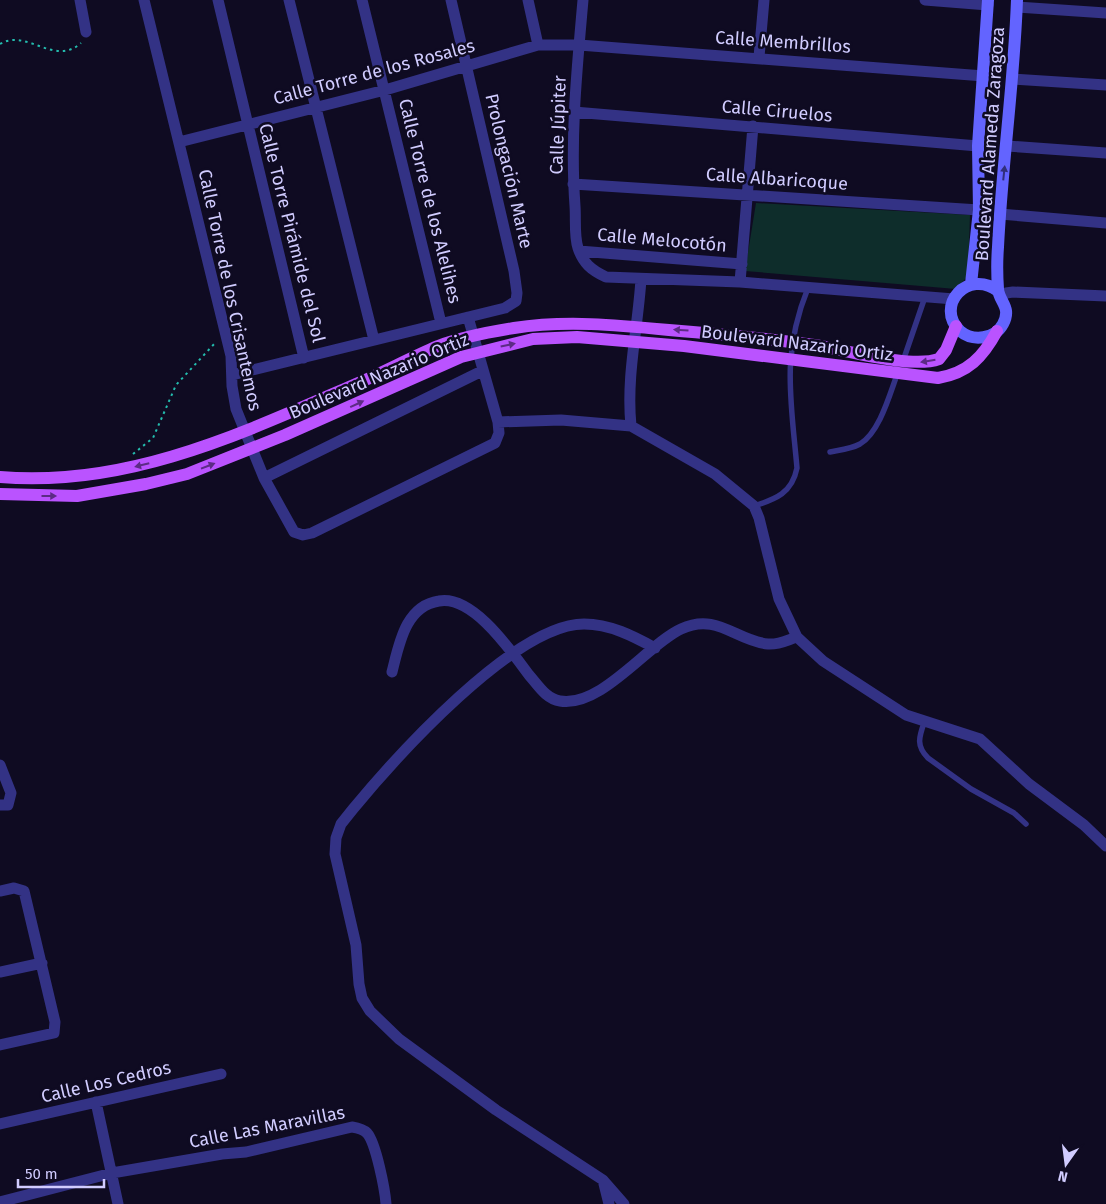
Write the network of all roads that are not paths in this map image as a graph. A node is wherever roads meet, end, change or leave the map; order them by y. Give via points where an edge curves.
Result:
1 (80, 0) edge
2 (144, 0) edge
3 (218, 0) edge
4 (289, 0) edge
5 (362, 0) edge
6 (450, 0) edge
7 (528, 0) edge
8 (583, 0) edge
9 (764, 0) edge
10 (926, 0) edge
11 (988, 2) edge
12 (1017, 4) edge
13 (1106, 13) edge
14 (86, 32) road end
15 (538, 45) junction
16 (579, 45) junction
17 (759, 58) junction
18 (466, 65) junction
19 (984, 76) junction
20 (1012, 79) junction
21 (1106, 85) edge
22 (385, 90) junction
23 (314, 108) junction
24 (574, 112) junction
25 (247, 124) junction
26 (752, 126) junction
27 (179, 142) junction
28 (978, 146) junction
29 (1007, 146) junction
30 (1106, 153) edge
31 (573, 184) junction
32 (748, 195) junction
33 (979, 210) junction
34 (1000, 214) junction
35 (1106, 223) edge
36 (579, 251) junction
37 (742, 264) junction
38 (641, 279) junction
39 (740, 282) junction
40 (971, 284) junction
41 (808, 288) junction
42 (1000, 294) junction
43 (1106, 296) edge
44 (925, 297) junction
45 (954, 299) junction
46 (468, 317) junction
47 (441, 323) junction
48 (956, 326) junction
49 (638, 327) junction
50 (997, 331) junction
51 (473, 337) junction
52 (374, 340) junction
53 (635, 342) junction
54 (791, 342) junction
55 (477, 352) junction
56 (304, 358) junction
57 (789, 359) junction
58 (902, 361) junction
59 (482, 371) junction
60 (898, 374) junction
61 (232, 376) junction
62 (498, 422) junction
63 (631, 426) junction
64 (246, 432) junction
65 (252, 449) junction
66 (830, 452) dead end
67 (0, 477) edge
68 (264, 478) junction
69 (0, 494) edge
70 (754, 506) junction
71 (797, 636) junction
72 (656, 648) junction
73 (513, 655) junction
74 (392, 672) dead end
75 (924, 722) junction
76 (0, 765) edge
77 (0, 805) edge
78 (1026, 824) dead end
79 (1106, 846) edge
80 (0, 891) edge
81 (42, 963) junction
82 (0, 972) edge
83 (0, 1045) edge
84 (221, 1074) dead end
85 (96, 1102) junction
86 (0, 1124) edge
87 (112, 1173) junction
88 (603, 1180) junction
89 (0, 1202) edge
90 (118, 1204) edge
91 (386, 1204) edge
92 (609, 1204) edge
93 (624, 1204) edge

1 - 14 street
2 - 27 street, Calle Torre de los Crisantemos
3 - 25 street, Calle Torre Pirámide del Sol
4 - 23 street
5 - 22 street, Calle Torre de los Alelihes
6 - 18 street, Prolongación Marte
7 - 15 street
8 - 16 street, Calle Júpiter
9 - 17 street
10 - 11 street
11 - 19 street, Boulevard Alameda Zaragoza
12 - 13 street
12 - 20 street, Boulevard Alameda Zaragoza
15 - 16 street, Calle Torre de los Rosales
15 - 18 street, Calle Torre de los Rosales
16 - 17 street, Calle Membrillos
16 - 24 street, Calle Júpiter
17 - 19 street, Calle Membrillos
18 - 22 street, Calle Torre de los Rosales
18 - 46 street, Prolongación Marte via 517,293 516,301 505,308
19 - 28 street, Boulevard Alameda Zaragoza
20 - 21 street
20 - 29 street, Boulevard Alameda Zaragoza
22 - 23 street, Calle Torre de los Rosales
22 - 47 street, Calle Torre de los Alelihes
23 - 25 street, Calle Torre de los Rosales
23 - 52 street
24 - 26 street, Calle Ciruelos
24 - 31 street, Calle Júpiter
25 - 27 street, Calle Torre de los Rosales
25 - 56 street, Calle Torre Pirámide del Sol
26 - 28 street, Calle Ciruelos
26 - 32 street
27 - 61 street, Calle Torre de los Crisantemos via 231,356
28 - 33 street, Boulevard Alameda Zaragoza
29 - 30 street
34 -> 29 street, Boulevard Alameda Zaragoza
31 - 32 street, Calle Albaricoque
31 - 36 street, Calle Júpiter
32 - 33 street, Calle Albaricoque
32 - 37 street
33 - 40 street, Boulevard Alameda Zaragoza
34 - 35 street
34 - 42 street, Boulevard Alameda Zaragoza
36 - 37 street, Calle Melocotón
36 - 38 street via 586,264 606,277
37 - 39 street
38 - 39 street
38 - 49 street
39 - 41 street
40 - 42 street, Boulevard Alameda Zaragoza via 986,284
40 - 45 street, Boulevard Alameda Zaragoza
41 - 44 street
41 - 54 lane via 798,310
42 - 43 street
42 - 50 street, Boulevard Alameda Zaragoza via 1006,315
44 - 45 street
44 - 58 lane
45 - 48 street via 951,308
46 - 47 street
46 - 51 street
47 - 52 street
48 - 50 street via 971,337 980,338
48 -> 58 main road, Boulevard Nazario Ortiz via 939,359 913,363
49 - 51 main road, Boulevard Nazario Ortiz via 549,324
49 - 53 street
54 -> 49 main road, Boulevard Nazario Ortiz
50 - 60 main road, Boulevard Nazario Ortiz via 987,351 972,366 953,376 938,378
51 - 55 street
51 - 64 main road, Boulevard Nazario Ortiz via 438,346
52 - 56 street
55 -> 53 main road, Boulevard Nazario Ortiz via 533,339 577,337
53 - 57 main road, Boulevard Nazario Ortiz
53 - 63 street via 628,391
54 - 57 lane
54 - 58 main road, Boulevard Nazario Ortiz
55 - 59 street
65 -> 55 main road, Boulevard Nazario Ortiz via 461,356
56 - 61 street
57 - 60 main road, Boulevard Nazario Ortiz
57 - 70 lane via 788,388 797,468 795,478 787,491 776,499
58 - 60 lane
59 - 62 street
59 - 68 street
60 - 66 lane via 876,428 869,437 849,449
61 - 64 street, Calle Torre de los Crisantemos via 234,400
62 - 63 street via 561,420
62 - 68 street, Calle Torre de los Crisantemos via 498,439 490,447 312,533 298,534 289,527
63 - 70 street via 715,474
64 - 65 street, Calle Torre de los Crisantemos
64 -> 67 main road, Boulevard Nazario Ortiz via 118,471 58,479
65 - 68 street, Calle Torre de los Crisantemos
69 -> 65 main road, Boulevard Nazario Ortiz via 77,496 146,484 187,474
70 - 71 street via 764,530 779,599
71 - 72 street via 779,644 767,644 708,624 681,629
71 - 75 street via 823,661 875,697
72 - 73 street via 617,629 582,624 542,636
72 - 73 street via 592,694 566,702 551,698 542,691
73 - 74 street via 474,612 446,600 432,602 408,622 400,638
73 - 88 street via 442,712 376,781 341,824 335,854 356,945 362,998 370,1011 399,1039 496,1110
75 - 78 lane via 918,738 928,758
75 - 79 street via 980,739 1029,784 1097,835
76 - 77 street via 11,798 8,805
80 - 81 street via 14,888 24,891
81 - 82 street
81 - 83 street via 55,1022 54,1033
84 - 85 street, Calle Los Cedros
85 - 86 street, Calle Los Cedros
85 - 87 street
87 - 89 street, Calle Las Maravillas
87 - 90 street
87 - 91 street, Calle Las Maravillas via 246,1152 352,1127 366,1132 377,1159
88 - 92 street
88 - 93 street

